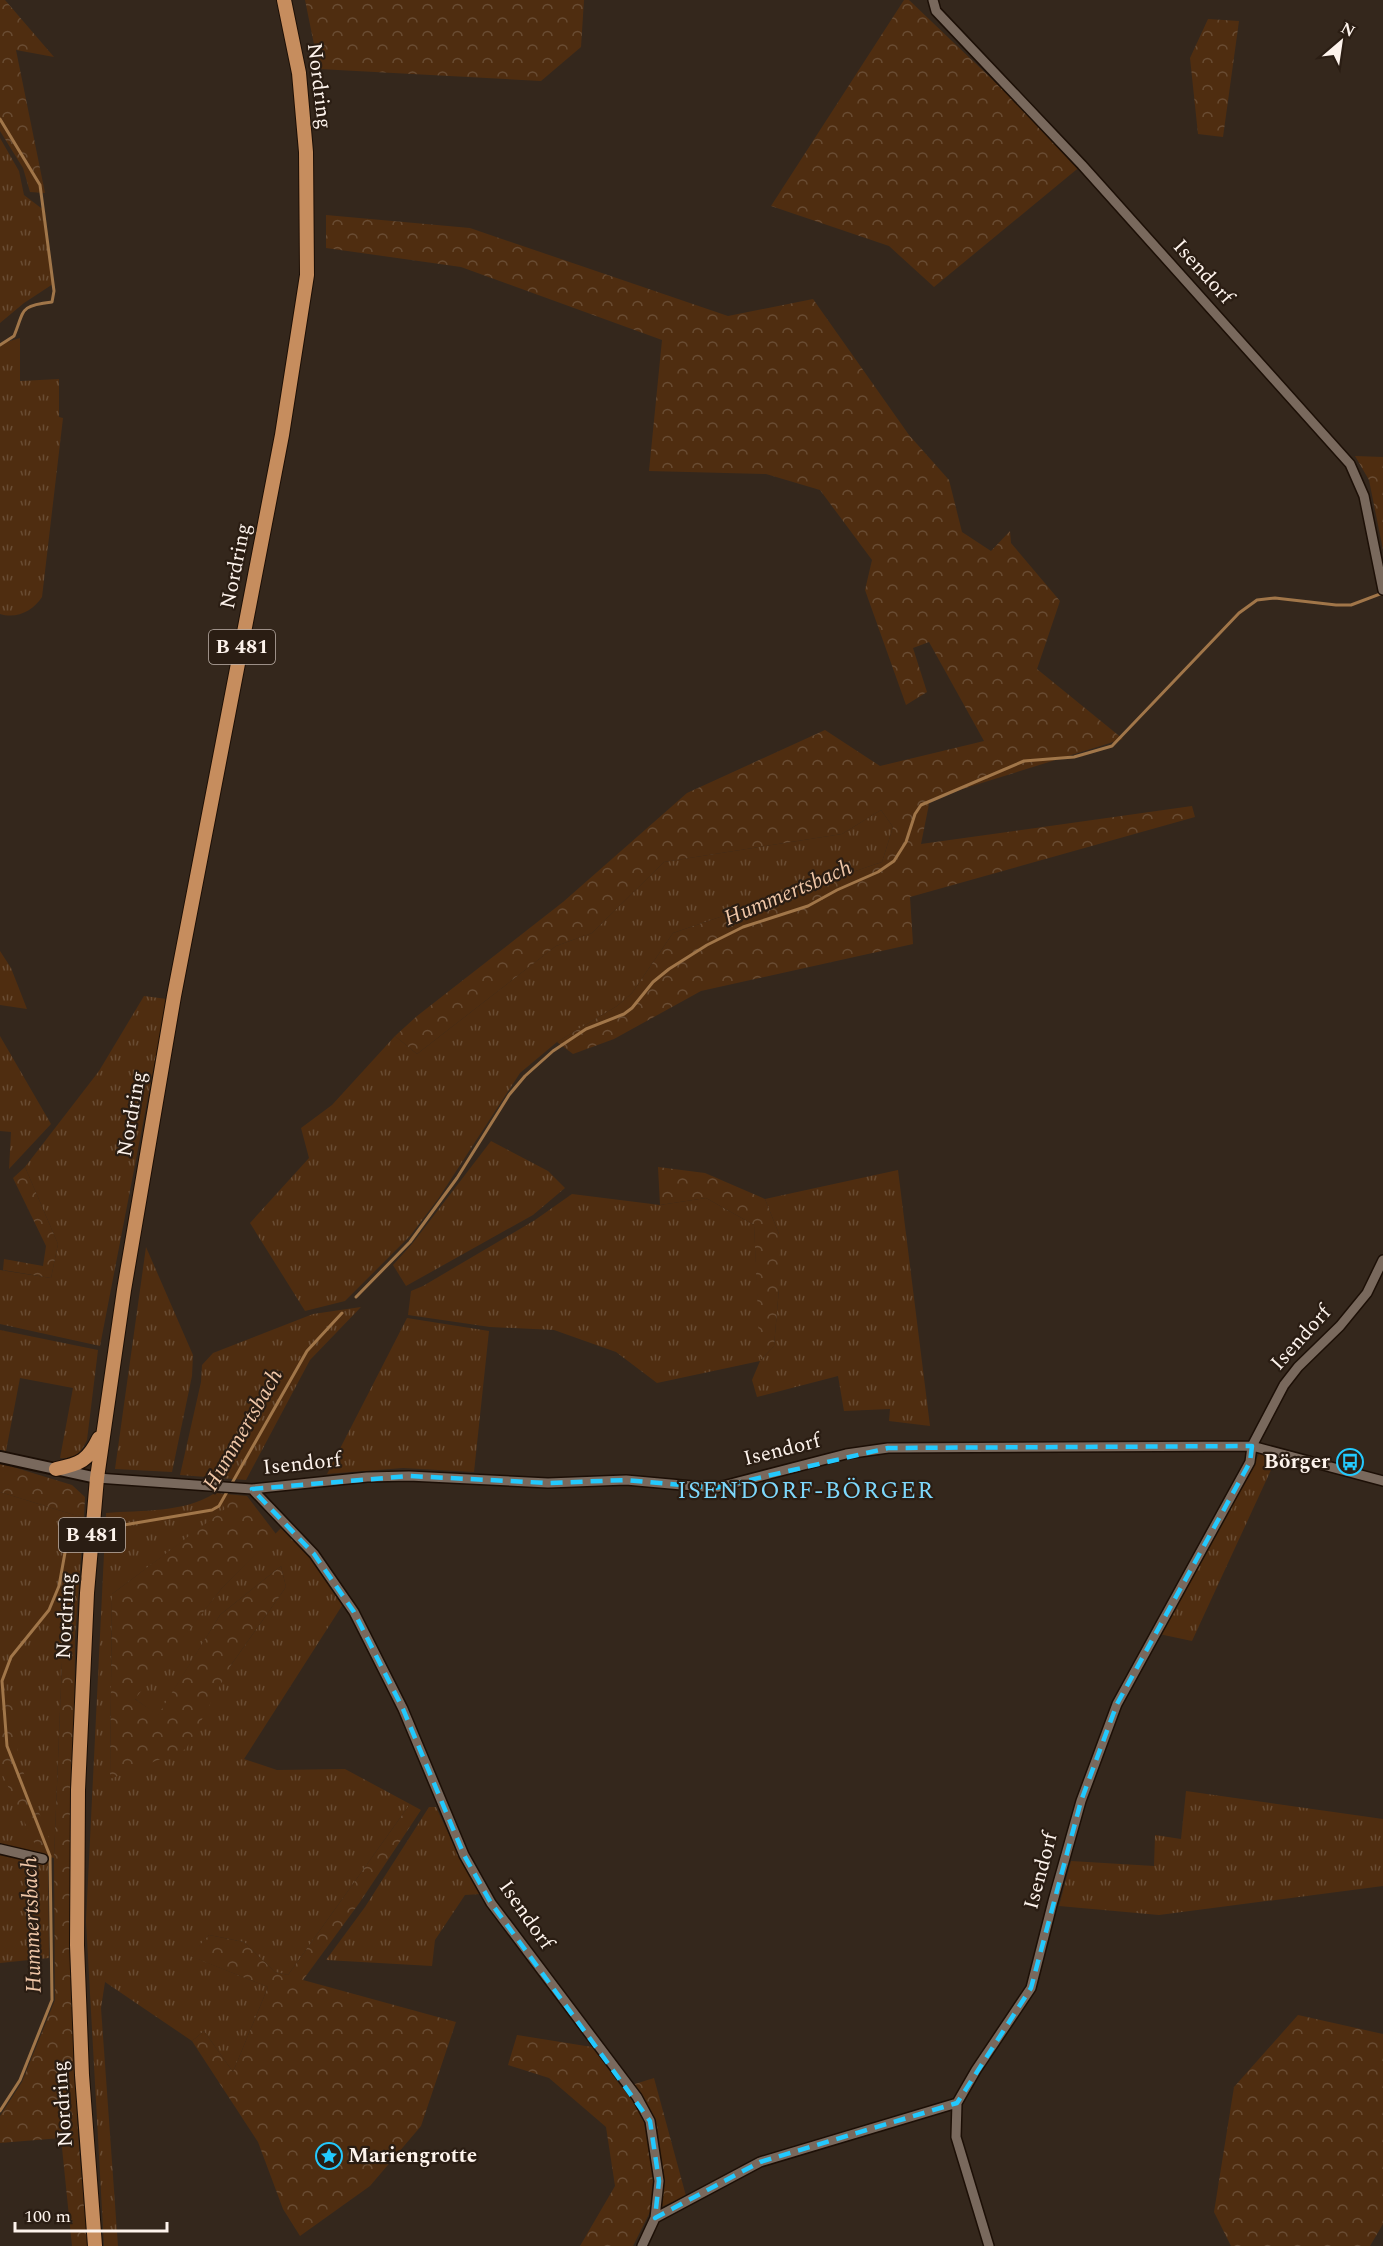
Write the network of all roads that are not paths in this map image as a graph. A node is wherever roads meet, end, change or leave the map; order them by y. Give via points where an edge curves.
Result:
1 (284, 0) edge
2 (933, 0) edge
3 (1382, 588) edge
4 (1383, 1260) edge
5 (102, 1431) junction
6 (1252, 1446) junction
7 (0, 1457) edge
8 (56, 1469) junction
9 (97, 1478) junction
10 (1383, 1480) edge
11 (252, 1489) junction
12 (0, 1849) edge
13 (43, 1859) dead end
14 (957, 2103) junction
15 (655, 2218) junction
16 (95, 2246) edge
17 (642, 2246) edge
18 (989, 2246) edge

1 - 5 main road, Nordring / B 481 via 299,73 304,129 307,275 282,435 172,1008
2 - 3 street, Isendorf via 936,11 1082,165 1350,464 1364,496
4 - 6 street, Isendorf via 1367,1293 1284,1385
5 - 8 main road via 84,1461
5 - 9 main road, Nordring / B 481
6 - 10 street, Isendorf
6 - 11 street, Isendorf via 888,1448 846,1454 715,1488 626,1480 548,1483 409,1476
6 - 14 street, Isendorf via 1250,1462 1117,1704 1081,1801 1031,1988
7 - 8 street, Isendorf
8 - 9 street, Isendorf
9 - 11 street, Isendorf
9 - 16 main road, Nordring / B 481 via 78,1790 77,1945
11 - 15 street, Isendorf via 314,1554 354,1612 403,1709 464,1855 491,1903 650,2121 659,2181
12 - 13 street
14 - 15 street via 760,2162
14 - 18 street, Isendorf via 956,2137
15 - 17 street, Isendorf

